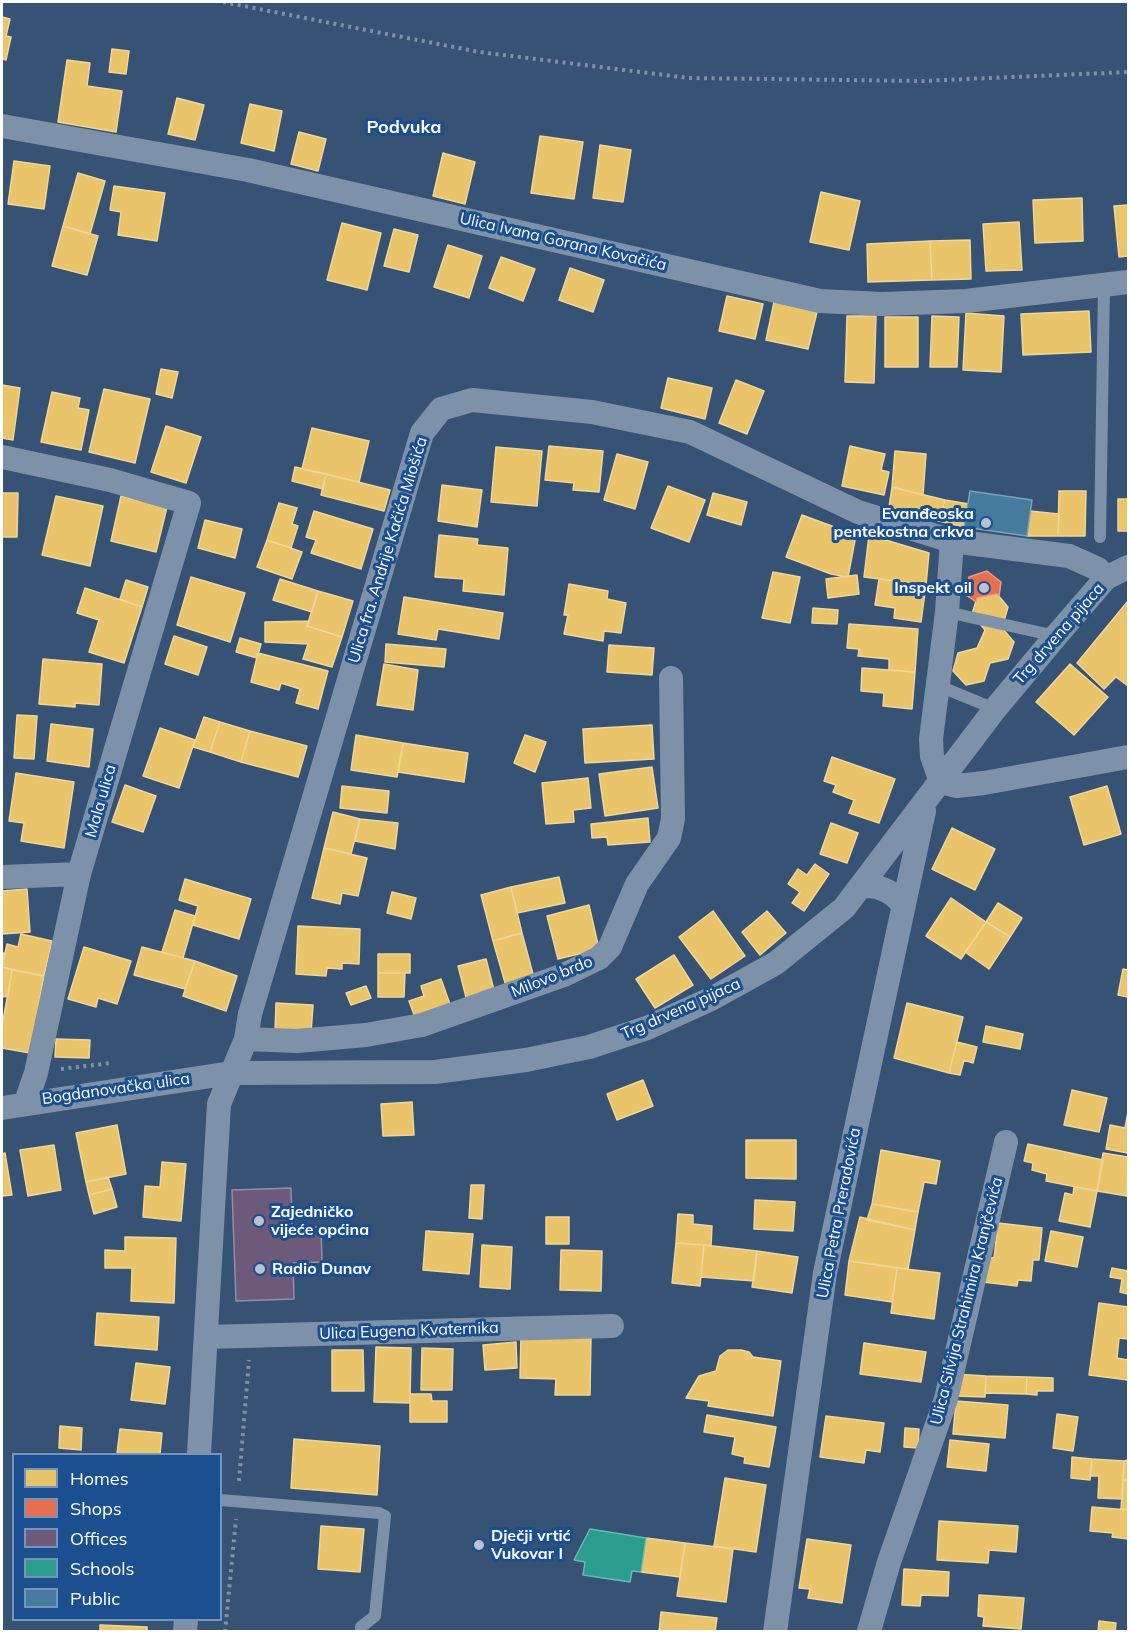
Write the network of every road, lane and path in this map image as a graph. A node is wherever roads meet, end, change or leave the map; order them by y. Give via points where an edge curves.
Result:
1 (223, 2) edge
2 (1128, 72) edge
3 (2, 126) edge
4 (1128, 282) edge
5 (1104, 285) junction
6 (2, 457) edge
7 (1100, 537) dead end
8 (952, 542) junction
9 (1128, 567) edge
10 (1106, 578) junction
11 (947, 612) junction
12 (1056, 636) junction
13 (671, 678) dead end
14 (939, 686) junction
15 (995, 709) junction
16 (1128, 757) edge
17 (933, 791) junction
18 (79, 874) junction
19 (2, 876) edge
20 (861, 887) junction
21 (903, 904) junction
22 (246, 1039) junction
23 (231, 1073) junction
24 (26, 1102) junction
25 (2, 1108) edge
26 (1006, 1142) dead end
27 (612, 1326) dead end
28 (206, 1337) junction
29 (199, 1453) edge
30 (222, 1500) edge
31 (869, 1631) edge
32 (361, 1632) edge
33 (775, 1632) edge
34 (874, 1632) edge

1 - 2 path via 479,52 689,78 922,81
3 - 5 street, Ulica Ivana Gorana Kovačića via 248,170 820,301 966,302
4 - 5 street, Ulica Ivana Gorana Kovačića
5 - 7 lane
6 - 18 street, Mala ulica via 110,480 189,503
8 - 10 street, Trg drvena pijaca via 1069,556 1098,569
8 - 11 street
8 - 22 street, Ulica fra. Andrije Kačića Miošića via 858,512 690,432 543,406 472,400 441,409 422,433 253,1003
9 - 10 street
10 - 12 street, Trg drvena pijaca
11 - 12 lane
11 - 14 street
12 - 15 street, Trg drvena pijaca
13 - 22 street, Milovo brdo via 673,819 669,838 637,884 610,947 599,958 564,975 422,1025 297,1041
14 - 15 lane
14 - 17 street
15 - 17 street, Trg drvena pijaca
16 - 17 street
17 - 20 street, Trg drvena pijaca
17 - 21 street, Ulica Petra Preradovića
18 - 19 street
18 - 24 street, Mala ulica via 36,1073
20 - 21 street via 876,886
20 - 23 street, Trg drvena pijaca via 844,908 809,938 756,975 647,1028 589,1047 435,1072
21 - 33 street, Ulica Petra Preradovića via 825,1274
22 - 23 street
23 - 24 street, Bogdanovačka ulica
23 - 28 street via 219,1104
24 - 25 street, Bogdanovačka ulica
26 - 31 street, Ulica Silvija Strahimira Kranjčevića via 946,1399
27 - 28 street, Ulica Eugena Kvaternika
28 - 29 street
30 - 32 lane via 385,1516 375,1616 361,1627
31 - 34 street, Ulica Silvija Strahimira Kranjčevića

